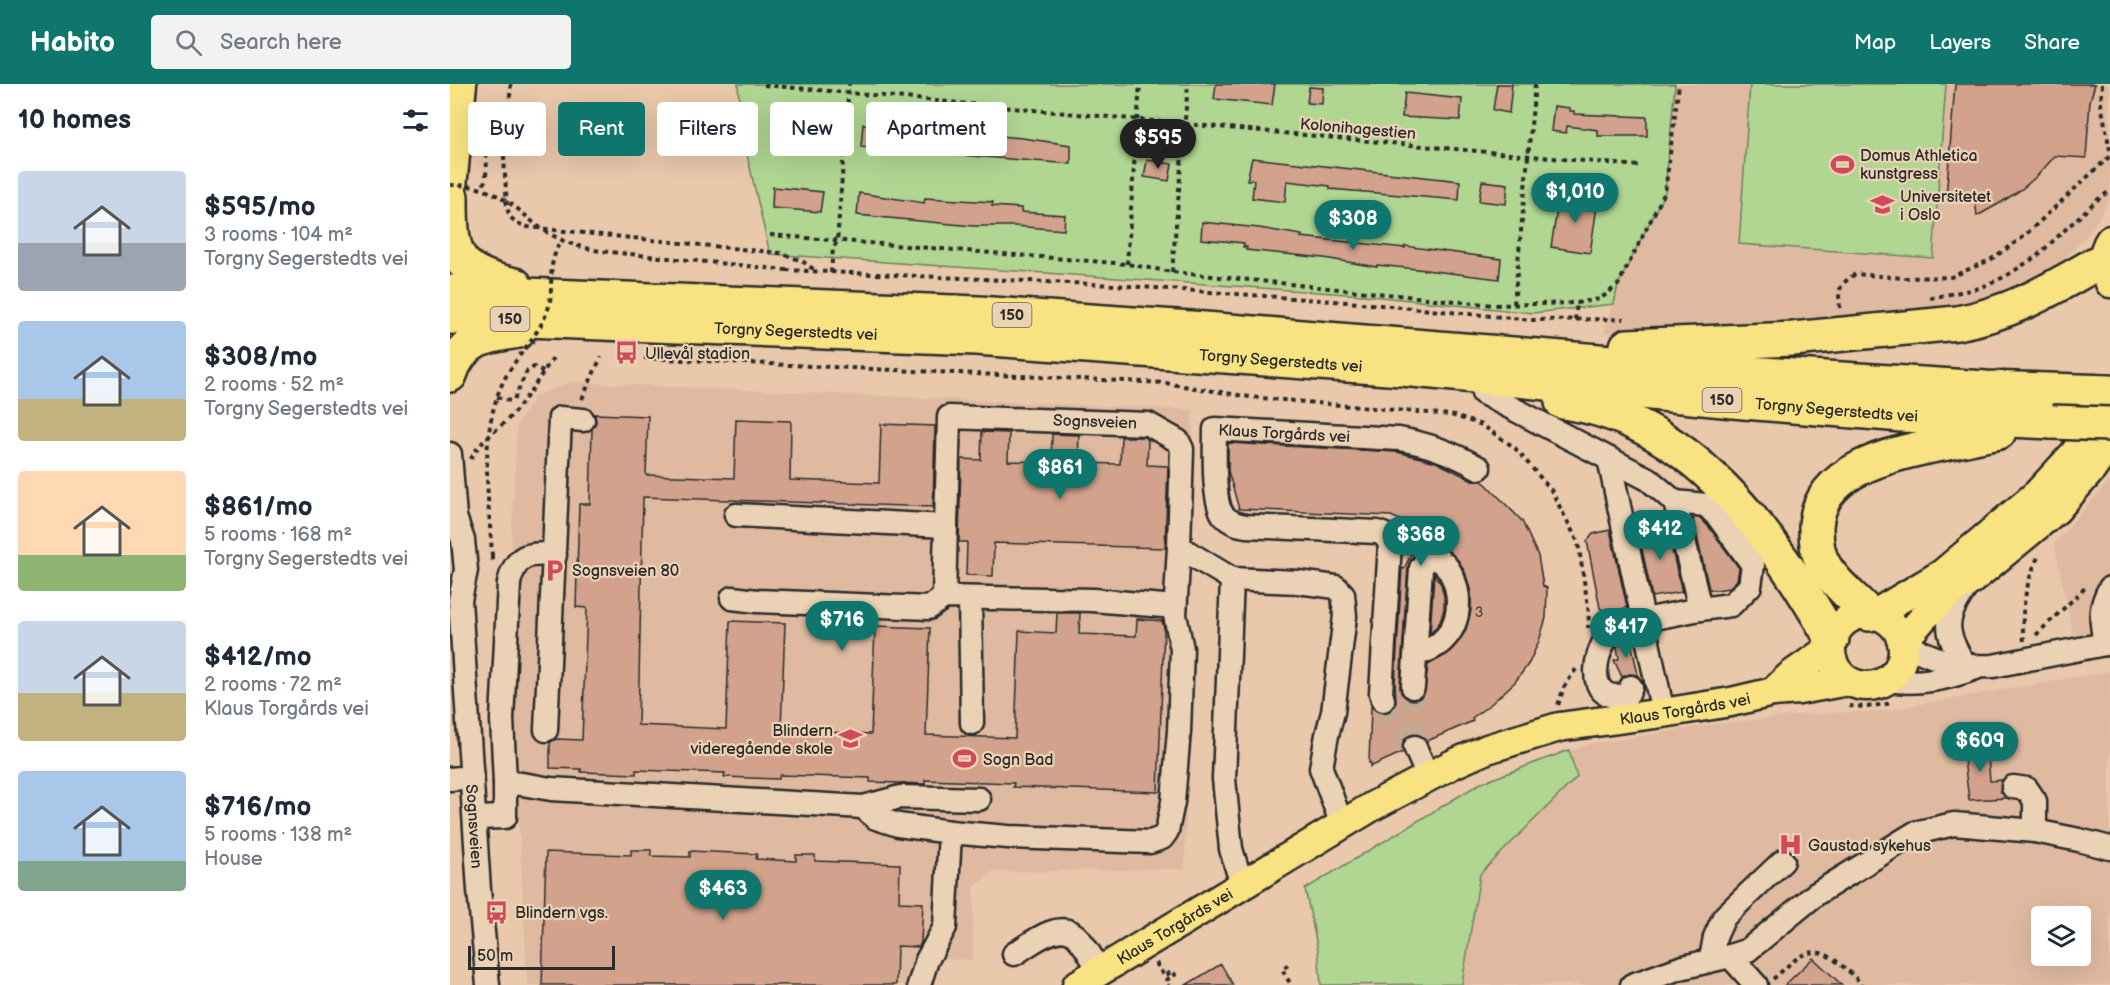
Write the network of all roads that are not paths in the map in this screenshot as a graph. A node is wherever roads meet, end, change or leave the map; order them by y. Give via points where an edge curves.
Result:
1 (462, 84) edge
2 (450, 194) edge
3 (2108, 260) edge
4 (457, 276) edge
5 (570, 309) junction
6 (450, 317) edge
7 (463, 340) edge
8 (1454, 349) junction
9 (1402, 369) junction
10 (450, 375) edge
11 (1483, 393) junction
12 (2110, 394) edge
13 (578, 420) road end
14 (2046, 423) junction
15 (2110, 424) edge
16 (2110, 443) edge
17 (460, 457) edge
18 (1609, 459) junction
19 (1479, 468) dead end
20 (1675, 502) junction
21 (736, 515) dead end
22 (453, 526) edge
23 (945, 526) junction
24 (1179, 547) junction
25 (555, 555) junction
26 (450, 572) edge
27 (1232, 579) junction
28 (1970, 581) junction
29 (2102, 584) edge
30 (945, 597) junction
31 (457, 598) edge
32 (732, 598) dead end
33 (970, 598) junction
34 (1175, 607) junction
35 (1700, 609) junction
36 (1871, 614) junction
37 (1644, 621) junction
38 (2107, 643) edge
39 (1831, 644) junction
40 (1902, 644) junction
41 (1415, 655) dead end
42 (1972, 666) junction
43 (1848, 681) junction
44 (1887, 681) junction
45 (1413, 687) tunnel mouth
46 (1631, 687) dead end
47 (1773, 692) junction
48 (1383, 700) tunnel mouth
49 (1663, 713) junction
50 (972, 723) dead end
51 (546, 730) dead end
52 (1415, 747) dead end
53 (472, 777) junction
54 (1428, 777) junction
55 (450, 779) edge
56 (506, 783) junction
57 (2013, 787) dead end
58 (979, 799) dead end
59 (863, 807) junction
60 (475, 818) junction
61 (1342, 825) junction
62 (2035, 831) junction
63 (950, 832) junction
64 (2110, 848) edge
65 (1783, 861) dead end
66 (1242, 885) junction
67 (1014, 954) dead end
68 (1721, 958) junction
69 (1088, 978) edge
70 (1762, 984) edge
71 (488, 985) edge
72 (919, 985) edge
73 (1632, 985) edge

1 - 2 main road
2 - 4 highway
3 - 8 highway via 2015,308 1957,323 1756,341
4 - 5 highway via 480,276
5 - 6 highway, Torgny Segerstedts vei / 150
5 - 7 highway via 492,335
5 - 8 highway, Torgny Segerstedts vei / 150 via 978,313
5 - 9 highway, Torgny Segerstedts vei / 150
7 - 10 highway
8 - 12 highway, Torgny Segerstedts vei / 150 via 1747,373
9 - 11 highway
9 - 14 highway, Torgny Segerstedts vei / 150 via 1868,413
11 - 18 street
11 - 39 highway via 1587,405 1635,425 1684,453 1729,493 1793,573
12 - 36 main road via 2095,425 2037,494 1942,574
13 - 25 street via 560,418
14 - 15 highway, Torgny Segerstedts vei / 150, bridge
14 - 36 highway via 1888,456 1857,470 1829,492 1818,513 1816,531 1823,565
16 - 28 main road via 2056,510
17 - 22 street, Sognsveien
18 - 20 street via 1648,479
18 - 37 street
19 - 48 street, Klaus Torgårds vei via 1454,454 1399,439 1215,429 1217,495 1224,517 1246,526 1377,532 1401,542
20 - 35 street
20 - 35 street via 1706,505 1753,565 1750,585 1731,605
21 - 23 street
22 - 31 street, Sognsveien via 463,540 466,570
23 - 24 street, Sognsveien via 950,417 1149,424 1178,441 1182,449
23 - 30 street, Sognsveien
24 - 27 street
24 - 34 street, Sognsveien
25 - 51 street
25 - 56 street via 524,557 513,566 509,583 502,719
26 - 31 street, Sognsveien
27 - 61 street via 1336,587 1343,594 1346,616 1334,712 1322,768
27 - 66 street, Klaus Torgårds vei via 1224,779 1231,849
28 - 40 main road via 1933,607
28 - 42 street via 1950,615 1948,628 1953,646
29 - 38 street via 2100,617
30 - 32 street via 929,608
30 - 33 street
31 - 53 street, Sognsveien
33 - 34 street via 1093,600
33 - 50 street
34 - 63 street, Sognsveien via 1182,649 1179,731 1173,802 1162,838 1128,842
35 - 37 street
36 - 39 main road via 1850,618 1836,630
36 - 40 main road via 1891,624
37 - 46 street via 1612,629 1601,649 1596,675 1603,693 1610,697 1628,694
37 - 49 street
38 - 42 street via 1993,666
39 - 43 main road via 1835,667
39 - 47 main road, Klaus Torgårds vei
40 - 42 street via 1949,662
40 - 44 main road via 1900,665
41 - 45 street
42 - 44 street via 1933,681
43 - 44 main road via 1867,687
43 - 47 main road, Klaus Torgårds vei
47 - 49 main road, Klaus Torgårds vei
49 - 54 main road, Klaus Torgårds vei via 1581,723 1526,736 1487,749
52 - 54 street
53 - 55 street
53 - 60 street, Sognsveien
54 - 61 main road, Klaus Torgårds vei
56 - 59 street
56 - 60 street via 505,817
57 - 62 street via 2027,789 2035,801
58 - 59 street via 900,797
59 - 63 street, Sognsveien via 876,818 898,825
60 - 71 street, Sognsveien
61 - 66 main road, Klaus Torgårds vei
62 - 64 street
62 - 68 street via 1954,824 1915,832 1816,894 1748,950
63 - 72 street via 945,927
65 - 68 street via 1724,917 1715,937
66 - 69 main road, Klaus Torgårds vei
67 - 69 street via 1050,933 1067,931 1076,935
68 - 70 street
68 - 73 street

